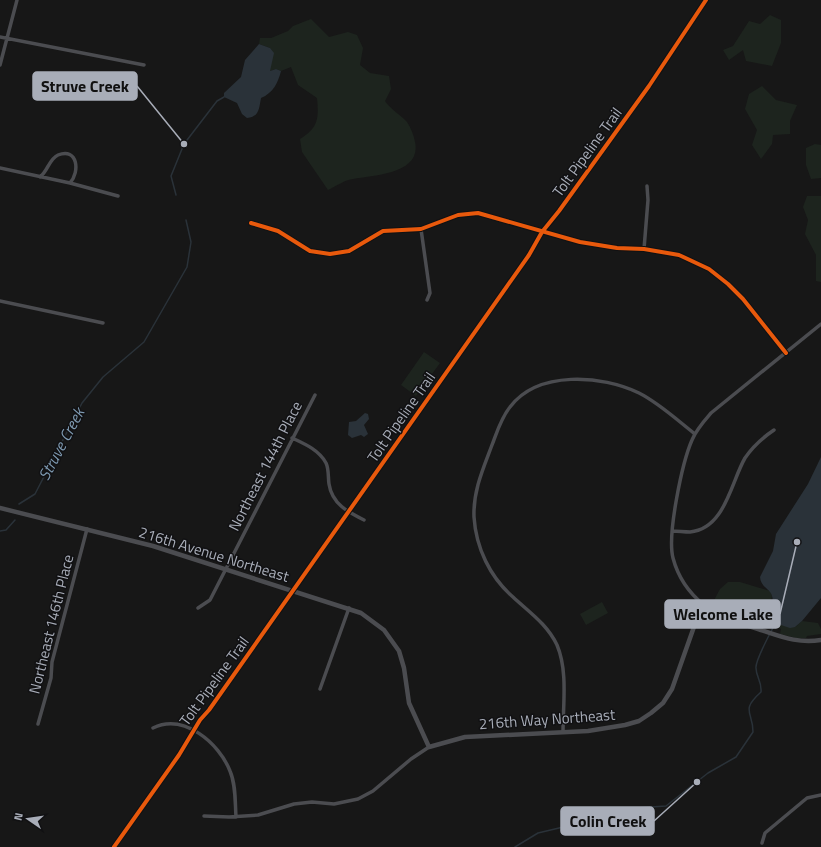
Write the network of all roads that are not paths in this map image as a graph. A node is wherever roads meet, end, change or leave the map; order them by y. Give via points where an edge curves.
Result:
1 (17, 0) edge
2 (0, 37) edge
3 (7, 38) junction
4 (0, 65) edge
5 (144, 65) dead end
6 (0, 168) edge
7 (40, 177) junction
8 (70, 183) junction
9 (647, 186) dead end
10 (118, 196) dead end
11 (251, 223) dead end
12 (421, 229) junction
13 (644, 249) junction
14 (427, 300) dead end
15 (0, 301) edge
16 (103, 323) dead end
17 (821, 324) edge
18 (786, 353) junction
19 (315, 395) dead end
20 (774, 430) dead end
21 (695, 434) junction
22 (292, 438) junction
23 (0, 508) edge
24 (364, 520) dead end
25 (87, 529) junction
26 (672, 531) junction
27 (225, 569) junction
28 (704, 605) junction
29 (198, 608) dead end
30 (349, 608) junction
31 (821, 640) edge
32 (320, 689) dead end
33 (38, 724) dead end
34 (153, 728) dead end
35 (563, 732) junction
36 (429, 747) junction
37 (821, 795) edge
38 (204, 816) dead end
39 (236, 817) junction
40 (762, 843) dead end

1 - 3 street
2 - 3 street
3 - 4 street
3 - 5 street
6 - 7 street
7 - 8 street
7 - 8 street via 46,173 52,159 66,154 76,160 77,168
8 - 10 street
9 - 13 street
11 - 12 street via 278,232 300,246 322,254 339,253 359,246 383,231
12 - 13 street via 458,215 478,213 580,242
12 - 14 street via 430,293
13 - 18 street via 679,255 709,269 743,299
15 - 16 street
17 - 18 street
18 - 21 street via 715,410
19 - 22 street, Northeast 144th Place
20 - 26 street via 759,440 745,458 724,506 710,523 691,532
21 - 26 street via 686,460
21 - 35 street via 652,401 619,385 599,381 544,384 524,394 506,412 478,484 474,517 476,534 490,570 512,597 547,628 557,645 563,669
22 - 24 street via 320,454 327,464 329,486 333,496 340,506
22 - 27 street, Northeast 144th Place
23 - 25 street, 216th Avenue Northeast
25 - 27 street, 216th Avenue Northeast via 153,546
25 - 33 street, Northeast 146th Place
26 - 28 street via 672,557 680,576 688,589
27 - 29 street, Northeast 144th Place via 210,600
27 - 30 street, 216th Avenue Northeast
28 - 31 street via 728,620 776,636 796,641
28 - 35 street, 216th Way Northeast via 674,686 663,703 651,714 608,728
30 - 32 street
30 - 36 street, 216th Avenue Northeast via 379,624 395,644 404,668 409,703
34 - 39 street via 163,723 171,723 188,728 206,738 221,753 234,787
35 - 36 street, 216th Way Northeast via 464,737
36 - 39 street, 216th Way Northeast via 373,791 358,799 334,804 294,804 258,815
37 - 40 street via 807,798 765,833
38 - 39 street, 216th Way Northeast

